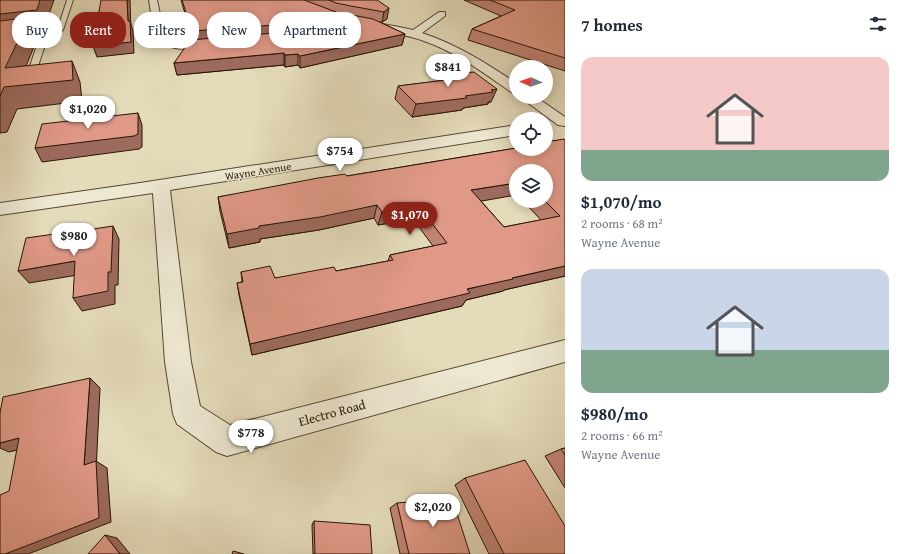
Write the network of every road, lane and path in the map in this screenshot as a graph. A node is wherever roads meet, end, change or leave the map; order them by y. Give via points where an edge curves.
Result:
1 (70, 0) edge
2 (154, 0) edge
3 (299, 0) edge
4 (319, 12) edge
5 (442, 14) dead end
6 (361, 24) edge
7 (414, 34) junction
8 (0, 37) edge
9 (0, 43) edge
10 (207, 45) edge
11 (28, 84) edge
12 (509, 84) edge
13 (537, 104) edge
14 (564, 122) edge
15 (553, 124) edge
16 (509, 131) edge
17 (160, 186) junction
18 (0, 209) edge
19 (565, 351) edge

1 - 8 lane via 61,28 55,32
2 - 10 street via 160,39 168,46
3 - 4 street
5 - 7 street
6 - 7 street
7 - 12 street via 462,53
9 - 11 lane via 43,39
13 - 14 street
14 - 15 street
16 - 17 street, Wayne Avenue
17 - 18 street, Wayne Avenue
17 - 19 street, Electro Road via 178,362 187,414 227,441

